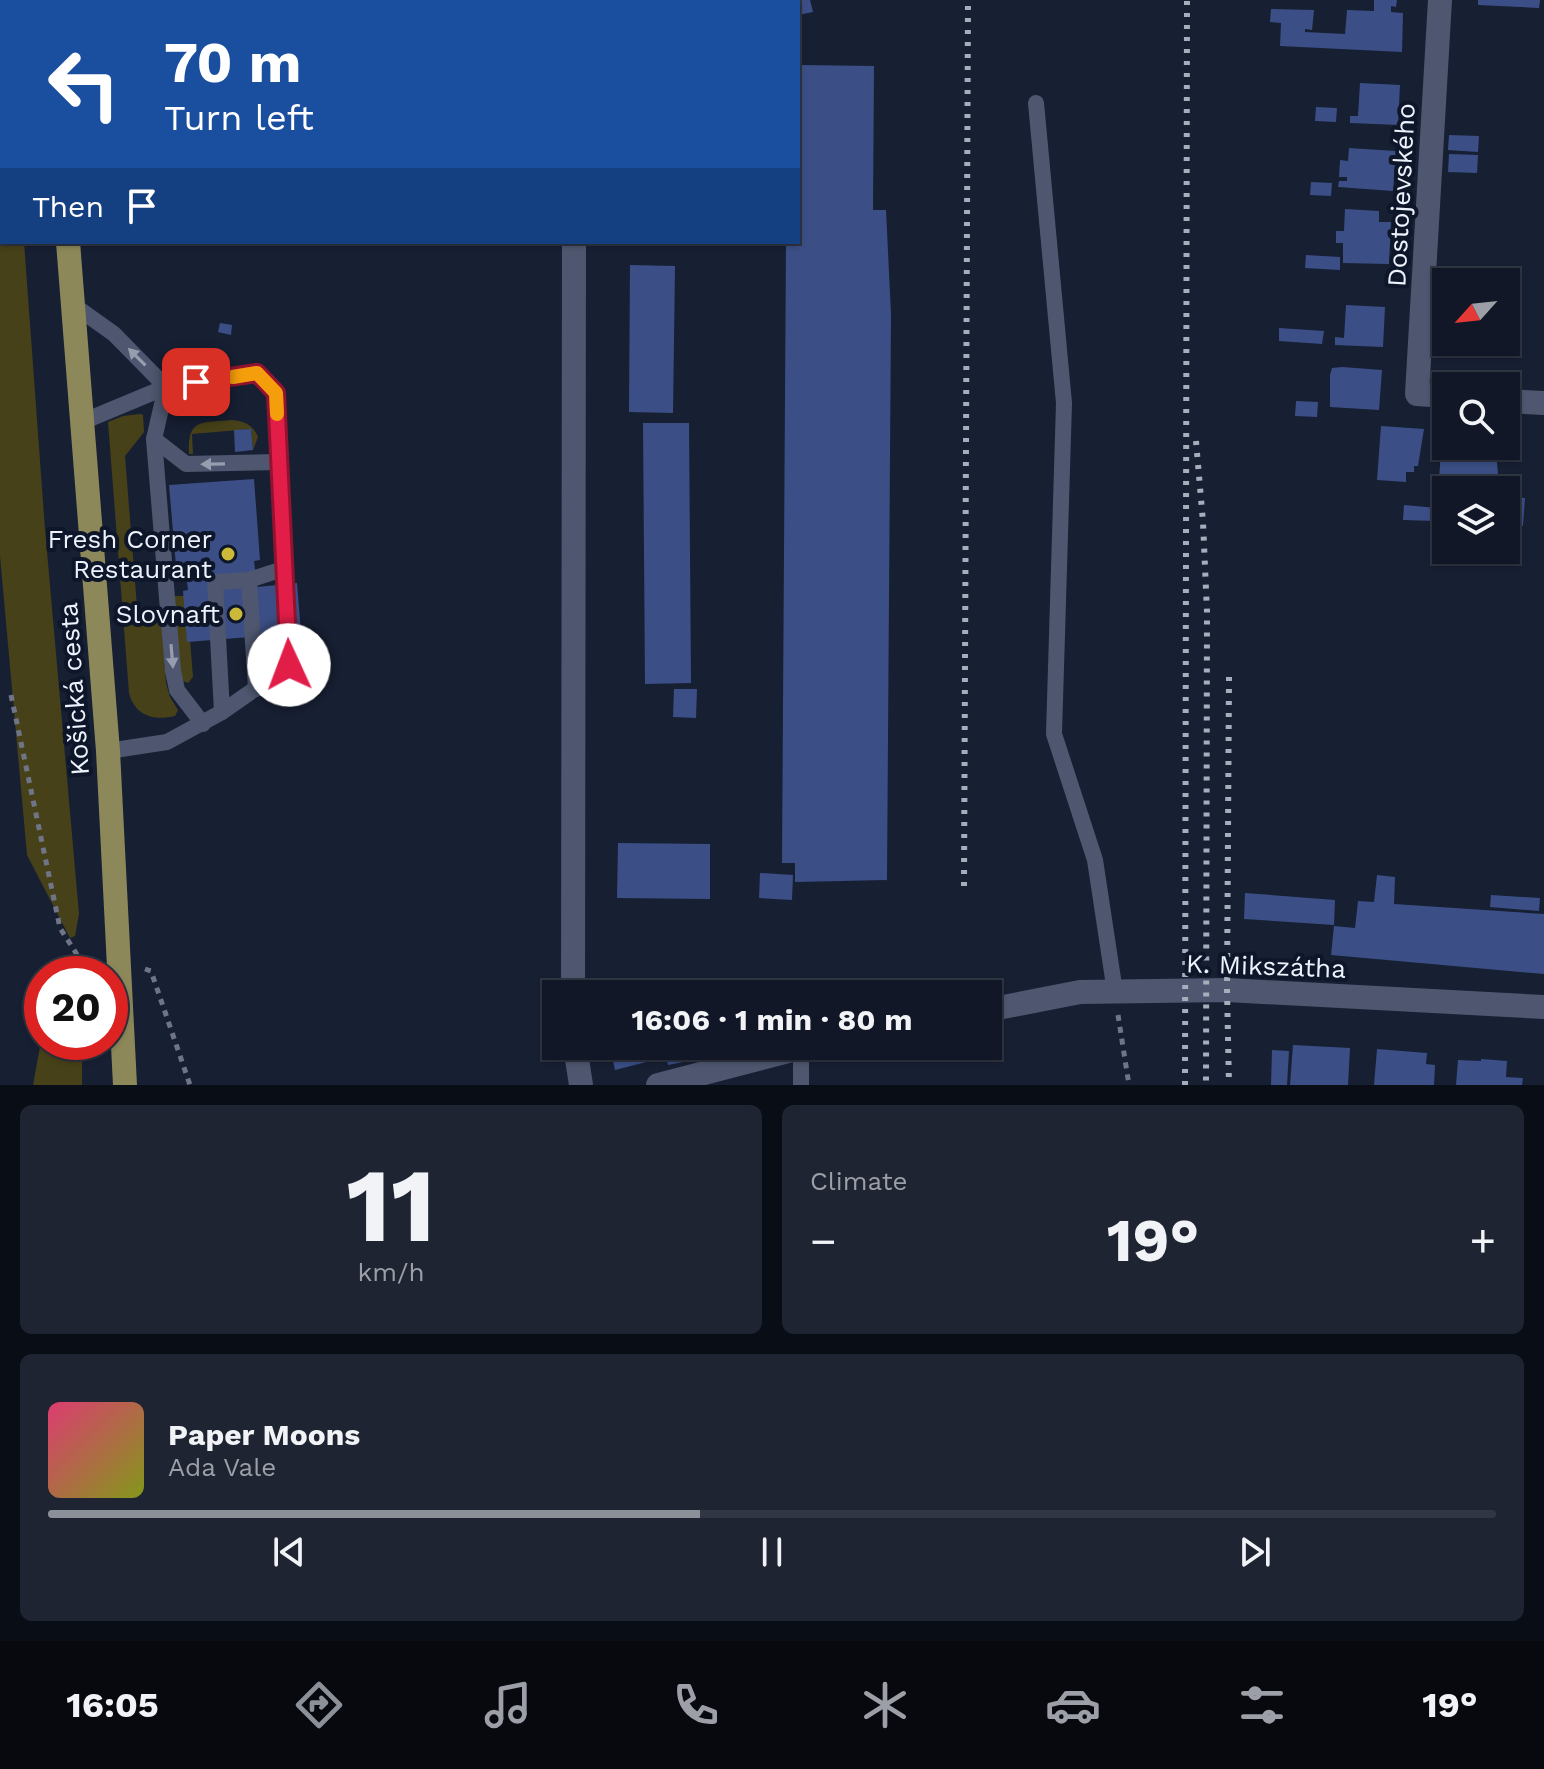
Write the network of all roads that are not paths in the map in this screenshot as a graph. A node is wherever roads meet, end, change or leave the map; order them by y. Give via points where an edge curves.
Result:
1 (1440, 0) edge
2 (1036, 103) dead end
3 (68, 244) edge
4 (574, 244) edge
5 (72, 304) junction
6 (166, 387) junction
7 (1432, 395) edge
8 (1520, 402) edge
9 (1544, 403) edge
10 (82, 422) junction
11 (154, 439) junction
12 (280, 462) junction
13 (286, 568) junction
14 (249, 580) junction
15 (256, 689) junction
16 (222, 712) junction
17 (203, 724) junction
18 (108, 751) junction
19 (573, 980) edge
20 (1115, 992) junction
21 (1002, 1007) edge
22 (1544, 1007) edge
23 (577, 1060) edge
24 (754, 1060) edge
25 (803, 1060) edge
26 (125, 1085) edge
27 (581, 1085) edge
28 (658, 1085) edge
29 (801, 1085) edge

1 - 7 street, Dostojevského via 1417,394
2 - 20 lane via 1064,403 1054,734 1095,860
3 - 5 main road, Košická cesta
4 - 19 street
6 -> 5 lane via 114,334
5 - 10 main road, Košická cesta
6 - 10 lane
6 - 11 lane
6 - 12 lane via 257,373 276,393
8 - 9 street
10 - 18 main road, Košická cesta
12 -> 11 lane via 186,464
11 -> 17 lane via 173,671 177,690
12 - 13 lane
13 - 14 lane
13 - 15 lane via 289,665
14 - 15 lane
14 - 16 lane via 215,582
15 - 16 lane
16 - 17 lane
17 - 18 lane via 167,742
18 - 26 main road, Košická cesta
20 - 21 street, K. Mikszátha via 1080,992
20 - 22 street, K. Mikszátha via 1227,990
23 - 27 street
24 - 28 street
25 - 29 lane

